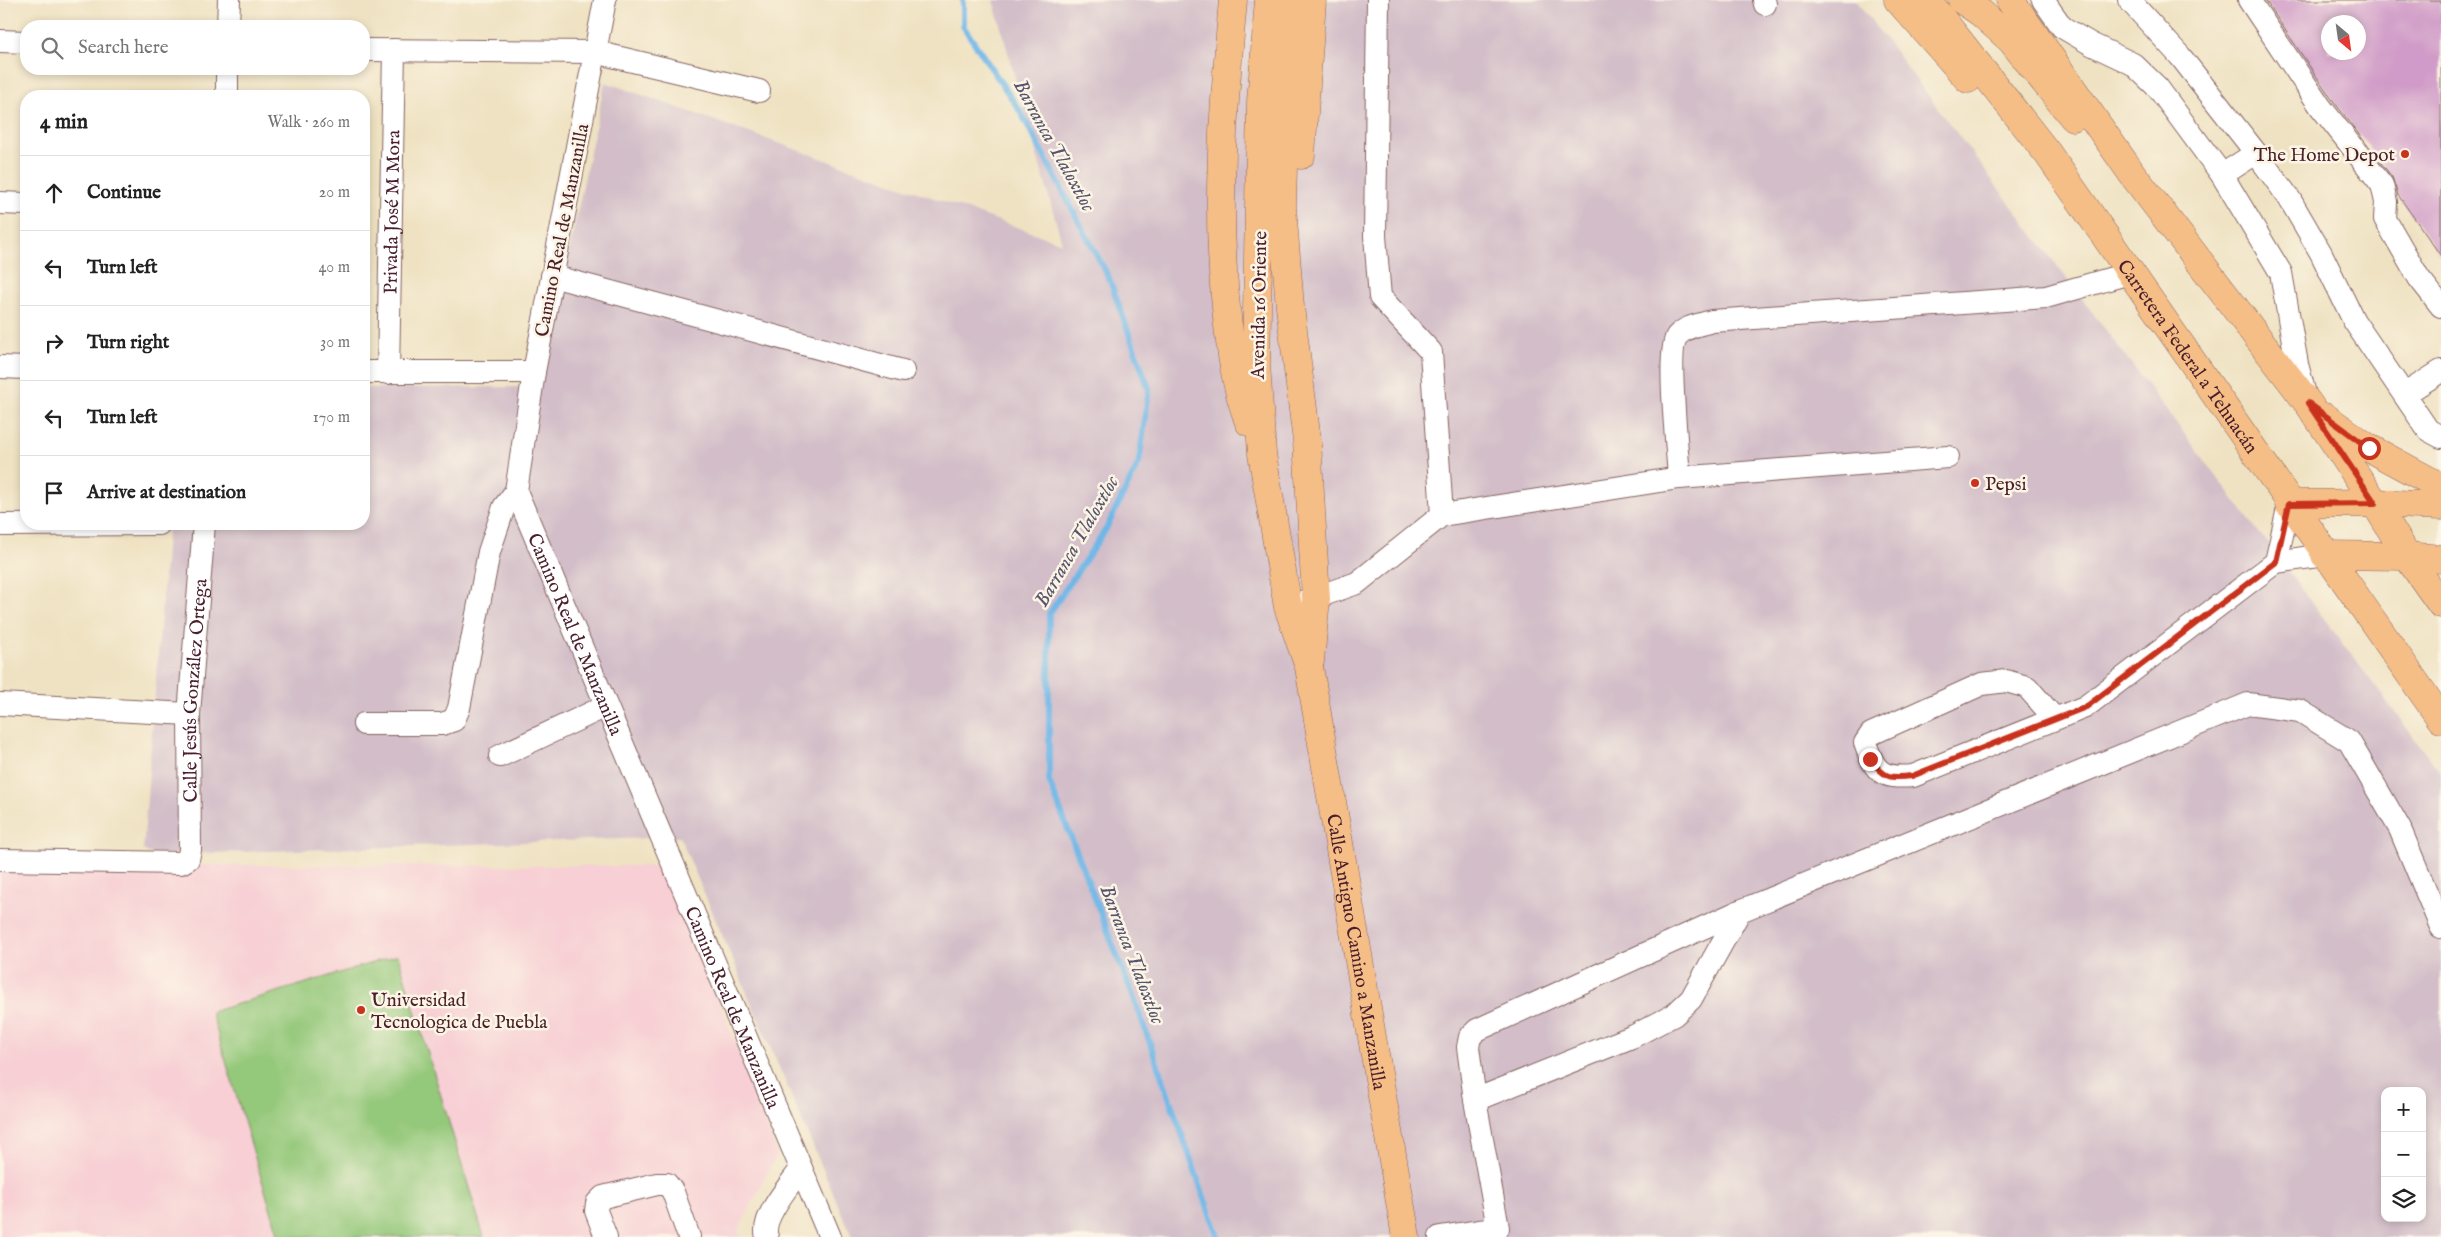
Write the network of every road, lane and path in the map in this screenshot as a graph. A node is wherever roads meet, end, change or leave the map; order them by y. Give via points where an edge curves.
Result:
1 (229, 0) edge
2 (605, 0) edge
3 (1233, 0) edge
4 (1244, 0) edge
5 (1269, 0) edge
6 (1292, 0) edge
7 (1312, 0) edge
8 (1378, 0) edge
9 (1898, 0) edge
10 (1927, 0) edge
11 (1962, 0) edge
12 (2010, 0) edge
13 (2042, 0) edge
14 (2129, 0) edge
15 (2249, 0) edge
16 (228, 20) edge
17 (0, 41) edge
18 (20, 42) edge
19 (370, 50) edge
20 (394, 50) junction
21 (595, 52) junction
22 (227, 75) edge
23 (227, 90) edge
24 (759, 91) dead end
25 (2022, 121) junction
26 (2256, 153) junction
27 (1260, 162) junction
28 (2133, 175) junction
29 (2222, 175) junction
30 (0, 203) edge
31 (20, 204) edge
32 (1283, 220) junction
33 (2130, 273) junction
34 (552, 276) junction
35 (2441, 306) edge
36 (0, 367) edge
37 (20, 368) edge
38 (2441, 371) edge
39 (370, 372) edge
40 (388, 372) junction
41 (534, 372) junction
42 (903, 372) dead end
43 (2405, 394) junction
44 (2308, 403) junction
45 (2441, 437) edge
46 (1262, 454) junction
47 (1948, 457) dead end
48 (1679, 478) junction
49 (2441, 487) edge
50 (516, 491) junction
51 (2375, 503) junction
52 (2289, 504) junction
53 (2441, 506) edge
54 (1442, 514) junction
55 (0, 525) edge
56 (20, 525) edge
57 (204, 530) edge
58 (2325, 555) junction
59 (2407, 556) junction
60 (2441, 559) edge
61 (2276, 562) junction
62 (1316, 599) junction
63 (2441, 604) edge
64 (1288, 607) junction
65 (1309, 667) junction
66 (0, 704) edge
67 (606, 706) junction
68 (189, 714) junction
69 (2055, 719) junction
70 (2441, 719) edge
71 (364, 724) dead end
72 (500, 756) dead end
73 (0, 860) edge
74 (1740, 911) junction
75 (2441, 927) edge
76 (1475, 1100) junction
77 (801, 1169) junction
78 (1499, 1233) edge
79 (606, 1237) edge
80 (689, 1237) edge
81 (767, 1237) edge
82 (830, 1237) edge
83 (1406, 1237) edge
84 (1440, 1237) edge

1 - 16 street
2 - 21 street, Camino Real de Manzanilla
3 - 46 main road via 1221,149 1220,256 1238,386
4 - 27 main road via 1239,92 1242,122
5 - 27 main road, Avenida 16 Oriente
6 - 32 main road, Avenida 16 Oriente via 1285,80
7 - 32 main road via 1300,163
8 - 54 street via 1374,236 1380,297 1431,352
9 - 25 main road via 1988,100
10 - 25 main road, Carretera Federal a Tehuacán
11 - 28 main road via 2011,40 2076,120
12 - 28 main road
13 - 29 street via 2062,27 2133,64 2158,88
14 - 26 street via 2180,56
15 - 35 street via 2320,106 2382,185 2385,219 2419,278
17 - 18 street
19 - 20 street
20 - 21 street
20 - 40 street, Privada José M Mora
21 - 24 street
21 - 34 street, Camino Real de Manzanilla
22 - 23 street
25 - 33 main road, Carretera Federal a Tehuacán
26 - 29 street
26 - 43 street via 2289,198 2321,253 2354,321
27 - 32 main road via 1270,198
27 - 46 main road, Avenida 16 Oriente via 1256,364
28 - 44 main road
29 - 44 street via 2281,273 2297,364
30 - 31 street
32 - 62 main road, Avenida 16 Oriente via 1307,441
33 - 48 street via 2046,297 1712,321 1686,328 1676,338 1672,359
33 - 52 main road, Carretera Federal a Tehuacán
34 - 41 street, Camino Real de Manzanilla
34 - 42 street
36 - 37 street
38 - 43 street
39 - 40 street
40 - 41 street
41 - 50 street, Camino Real de Manzanilla
43 - 45 street via 2428,430
44 - 49 main road via 2369,448
44 - 51 main road
46 - 64 main road, Avenida 16 Oriente
47 - 48 street
48 - 54 street
50 - 67 street, Camino Real de Manzanilla
50 - 71 street via 504,507 488,552 459,708 454,720 442,724
51 - 52 main road
51 - 53 main road
51 - 59 main road
52 - 58 main road, Carretera Federal a Tehuacán
52 - 61 street
54 - 62 street via 1357,583
55 - 56 street
57 - 68 street, Calle Jesús González Ortega
58 - 59 main road
58 - 61 street
58 - 70 main road, Carretera Federal a Tehuacán
59 - 60 main road
59 - 63 main road
61 - 69 street via 2086,707
62 - 64 street
62 - 65 main road, Calle Antiguo Camino a Manzanilla
64 - 65 main road, Calle Antiguo Camino a Manzanilla
65 - 83 main road, Calle Antiguo Camino a Manzanilla
66 - 68 street
67 - 72 street
67 - 77 street, Camino Real de Manzanilla
68 - 73 street, Calle Jesús González Ortega via 188,859 181,863
69 - 69 street via 2027,687 2006,681 1982,684 1871,734 1865,743 1870,759 1881,774 1894,778 1912,776
74 - 75 street via 2248,704 2300,711 2349,742 2400,829
74 - 76 street via 1691,999 1674,1015 1634,1036
74 - 76 street via 1477,1030 1470,1037 1468,1047
76 - 78 street
77 - 81 street via 770,1213 765,1232
77 - 82 street, Camino Real de Manzanilla
78 - 84 street
79 - 80 street via 596,1212 597,1203 603,1198 667,1184

